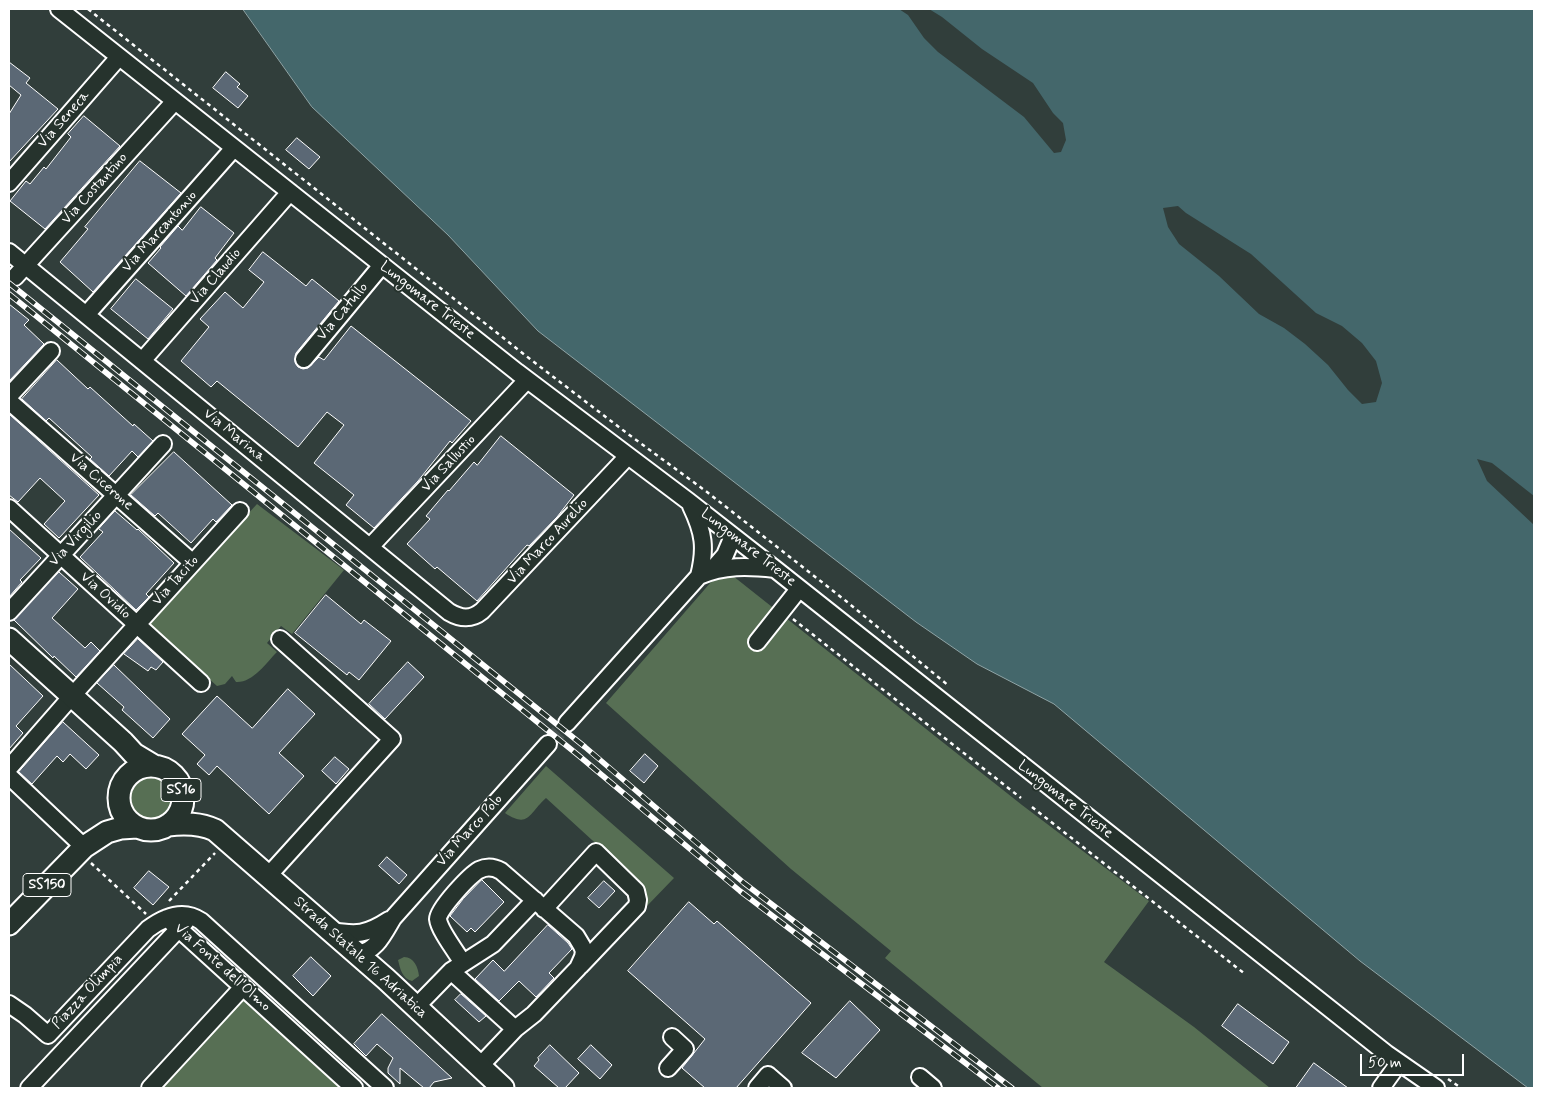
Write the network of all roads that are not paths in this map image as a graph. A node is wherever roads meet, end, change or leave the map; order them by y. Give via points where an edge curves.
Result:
1 (59, 9) edge
2 (119, 57) junction
3 (174, 101) junction
4 (234, 148) junction
5 (9, 183) edge
6 (290, 192) junction
7 (9, 252) edge
8 (382, 266) junction
9 (20, 272) junction
10 (86, 315) junction
11 (51, 351) dead end
12 (304, 358) dead end
13 (142, 361) junction
14 (527, 380) junction
15 (9, 396) edge
16 (9, 402) edge
17 (163, 444) dead end
18 (628, 456) junction
19 (116, 495) junction
20 (688, 501) junction
21 (9, 508) edge
22 (240, 511) dead end
23 (733, 536) junction
24 (370, 547) junction
25 (61, 555) junction
26 (194, 563) junction
27 (705, 569) junction
28 (775, 569) junction
29 (799, 589) junction
30 (9, 612) edge
31 (462, 618) joint
32 (137, 625) junction
33 (9, 639) edge
34 (280, 639) dead end
35 (757, 642) dead end
36 (201, 683) dead end
37 (72, 696) junction
38 (567, 723) tunnel mouth
39 (113, 734) junction
40 (548, 744) tunnel mouth
41 (154, 766) junction
42 (9, 768) edge
43 (9, 776) edge
44 (121, 790) junction
45 (182, 793) junction
46 (168, 825) junction
47 (137, 826) junction
48 (215, 830) junction
49 (82, 850) junction
50 (268, 876) junction
51 (539, 904) junction
52 (171, 916) junction
53 (393, 918) junction
54 (9, 924) edge
55 (330, 931) junction
56 (381, 936) junction
57 (357, 953) junction
58 (457, 967) junction
59 (578, 968) junction
60 (386, 979) junction
61 (243, 988) junction
62 (9, 1004) edge
63 (415, 1008) junction
64 (515, 1029) junction
65 (672, 1037) dead end
66 (1399, 1062) junction
67 (480, 1067) junction
68 (668, 1068) dead end
69 (920, 1077) dead end
70 (29, 1088) edge
71 (150, 1088) edge
72 (354, 1088) edge
73 (385, 1088) edge
74 (503, 1088) edge
75 (756, 1088) edge
76 (783, 1088) edge
77 (933, 1088) edge
78 (1381, 1088) edge
79 (1436, 1088) edge

1 - 2 street, Lungomare Trieste
2 - 3 street, Lungomare Trieste
2 - 5 street, Via Seneca
3 - 4 street, Lungomare Trieste
3 - 9 street, Via Costantino
4 - 6 street, Lungomare Trieste
4 - 10 street, Via Marcantonio
6 - 8 street, Lungomare Trieste
6 - 13 street, Via Claudio
7 - 9 street, Via Marina
8 - 12 street, Via Catullo
8 - 14 street, Lungomare Trieste
9 - 10 street, Via Marina
10 - 13 street, Via Marina
11 - 15 street
13 - 24 street, Via Marina
14 - 18 street, Lungomare Trieste
14 - 24 street, Via Sallustio
16 - 19 street, Via Cicerone
17 - 19 street, Via Virgilio
18 - 20 street, Lungomare Trieste
18 - 31 street, Via Marco Aurelio via 482,611 473,617
19 - 25 street, Via Virgilio
19 - 26 street, Via Cicerone
20 - 23 street, Lungomare Trieste
20 - 27 street via 702,530
21 - 25 street, Via Ovidio
22 - 26 street, Via Tacito
23 - 27 street via 725,555
23 - 28 street, Lungomare Trieste
24 - 31 street, Via Marina via 449,612
25 - 30 street, Via Virgilio
25 - 32 street, Via Ovidio
26 - 32 street, Via Tacito
27 - 28 street via 744,566
27 - 38 street
28 - 29 street, Lungomare Trieste
29 - 35 street
29 - 66 street, Lungomare Trieste
32 - 36 street, Via Ovidio
32 - 37 street, Via Tacito
33 - 37 main road, SS16
34 - 50 street via 392,739
37 - 39 main road, SS16
37 - 42 street, Via Tacito
39 - 41 main road, SS16 via 134,754
39 - 44 main road via 120,764
40 - 53 street, Via Marco Polo
41 - 44 main road, SS16 via 136,770 128,776
41 - 45 main road, SS16 via 170,772
43 - 49 street
44 - 47 main road via 123,814
44 - 49 main road, SS150
45 - 46 main road, SS16 via 181,808
45 - 48 main road, Strada Statale 16 Adriatica / SS16 via 213,820
46 - 47 main road, SS16 via 152,830
46 - 48 main road, Strada Statale 16 Adriatica / SS16 via 190,823
47 - 49 main road, SS150 via 107,832
48 - 50 main road, Strada Statale 16 Adriatica / SS16
49 - 54 main road, SS150
50 - 55 main road, Strada Statale 16 Adriatica / SS16
51 - 58 street via 494,944
51 - 58 street via 498,869 486,868 474,873 442,908 438,917
51 - 59 street via 579,940 584,952
51 - 59 street via 596,852 636,891 637,906
52 - 61 street, Via Fonte dell'Olmo
52 - 62 street, Piazza Olimpia via 142,935 48,1035
52 - 70 street
52 - 73 street, Via Fonte dell'Olmo via 191,916 201,921
53 - 55 street, Via Marco Polo via 364,933
53 - 56 street, Via Marco Polo
55 - 57 main road, Strada Statale 16 Adriatica / SS16
56 - 57 street, Via Marco Polo via 369,950
56 - 60 street, Via Marco Polo via 379,962
57 - 60 main road, Strada Statale 16 Adriatica / SS16
58 - 63 street
58 - 64 street
59 - 64 street
60 - 63 main road, Strada Statale 16 Adriatica / SS16
61 - 71 street
61 - 72 street, Via Fonte dell'Olmo
63 - 67 main road, Strada Statale 16 Adriatica / SS16
64 - 67 street
65 - 68 street via 685,1049
66 - 78 street
66 - 79 street, Lungomare Trieste
67 - 74 main road, Strada Statale 16 Adriatica / SS16
69 - 77 street
75 - 76 street via 768,1075

